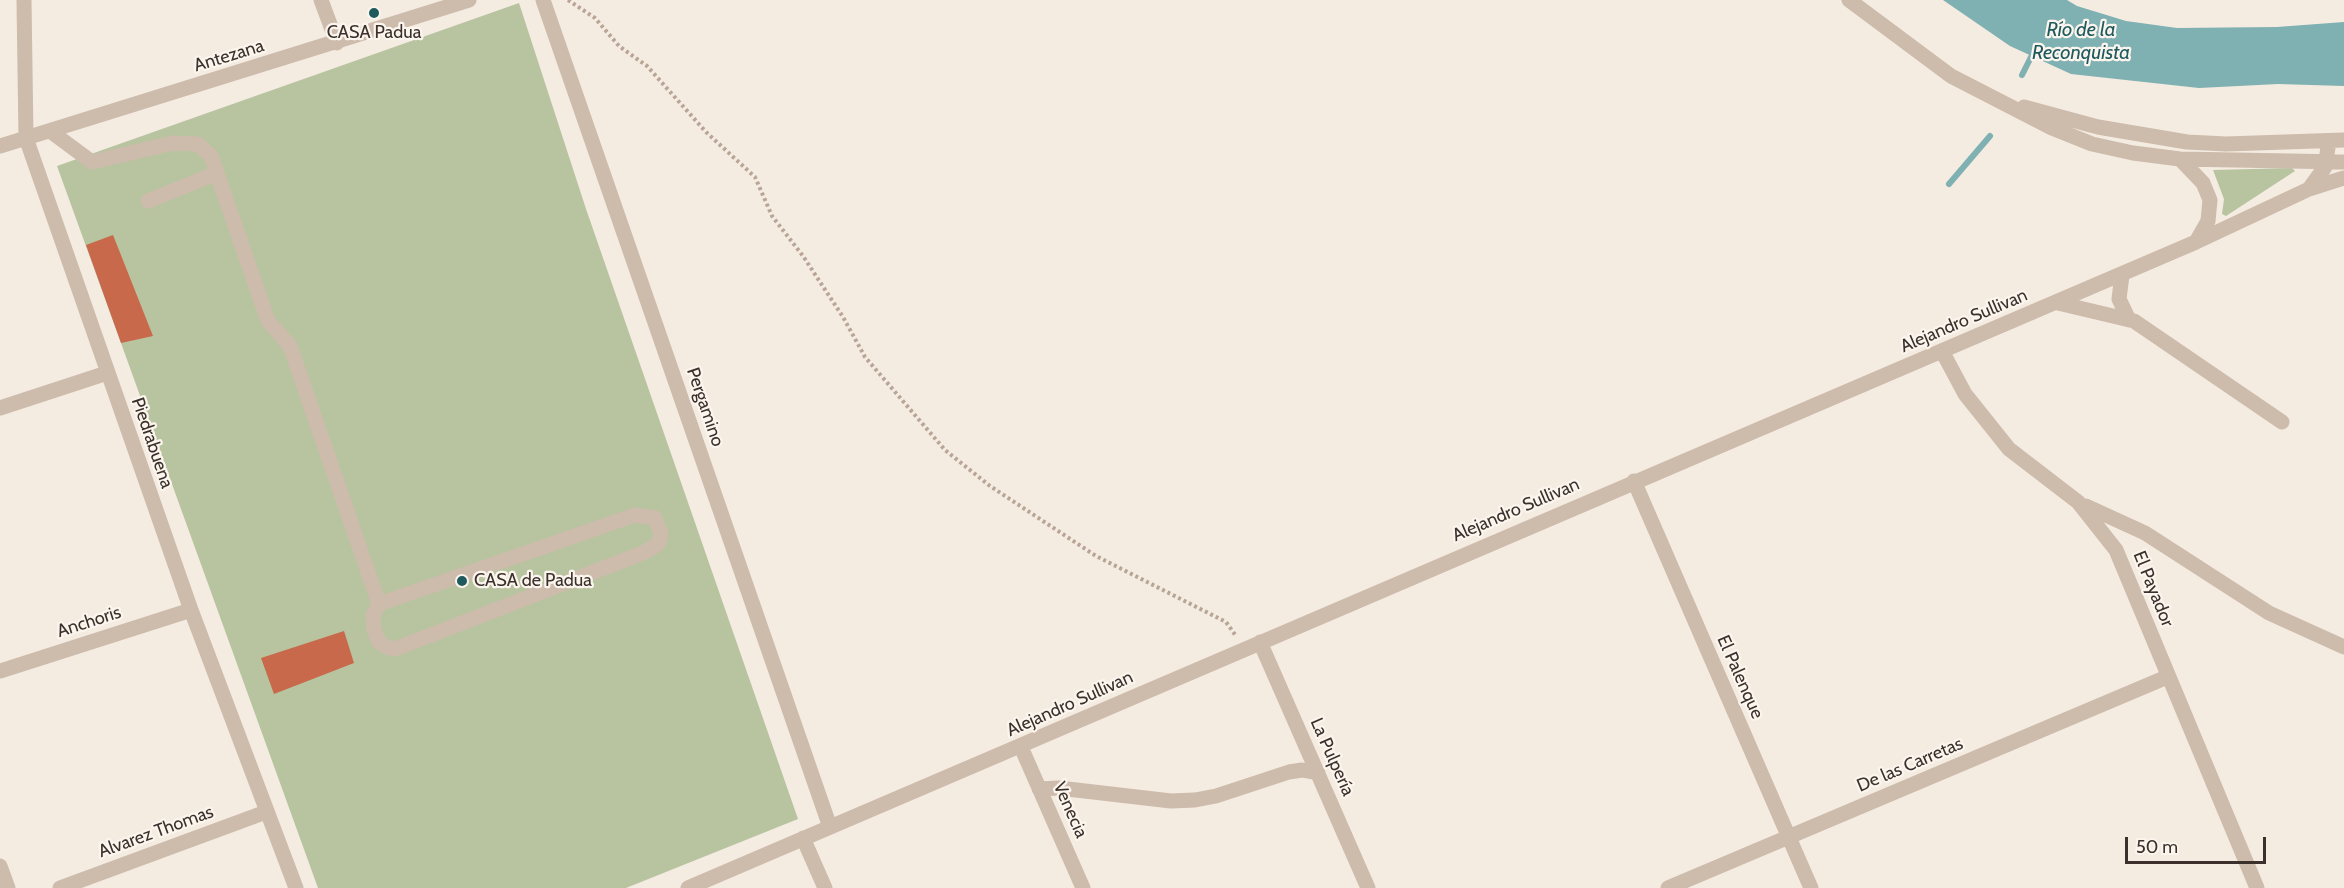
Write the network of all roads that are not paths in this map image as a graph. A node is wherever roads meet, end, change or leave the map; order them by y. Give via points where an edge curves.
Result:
1 (24, 0) edge
2 (321, 0) edge
3 (469, 0) edge
4 (543, 0) edge
5 (1849, 0) edge
6 (337, 43) junction
7 (1988, 97) junction
8 (50, 131) junction
9 (26, 138) junction
10 (2336, 140) edge
11 (0, 146) edge
12 (2180, 159) junction
13 (2328, 160) junction
14 (2344, 162) edge
15 (217, 173) junction
16 (2344, 178) edge
17 (2309, 189) junction
18 (148, 201) dead end
19 (2196, 243) junction
20 (2122, 275) junction
21 (2058, 303) junction
22 (2129, 320) junction
23 (1942, 351) junction
24 (107, 373) junction
25 (0, 408) edge
26 (2282, 422) dead end
27 (1634, 481) junction
28 (2078, 502) junction
29 (379, 604) junction
30 (191, 609) junction
31 (1260, 642) junction
32 (2344, 647) edge
33 (0, 671) edge
34 (2167, 677) junction
35 (1021, 747) junction
36 (1318, 773) junction
37 (1039, 789) junction
38 (266, 812) junction
39 (830, 827) junction
40 (804, 838) junction
41 (1790, 838) junction
42 (0, 866) edge
43 (8, 888) edge
44 (60, 888) edge
45 (296, 888) edge
46 (688, 888) edge
47 (825, 888) edge
48 (1083, 888) edge
49 (1368, 888) edge
50 (1668, 888) edge
51 (1811, 888) edge
52 (2257, 888) edge

1 - 9 street, Piedrabuena
2 - 6 street
3 - 6 street, Antezana
4 - 39 street, Pergamino
5 - 7 street via 1917,53
6 - 8 street, Antezana
7 - 10 street via 2098,127 2187,142
7 - 12 street via 2092,144
8 - 9 street, Antezana
8 - 15 street via 92,162 173,143 198,144 211,156
9 - 11 street, Antezana
9 - 24 street, Piedrabuena
10 - 13 street
12 - 13 street
12 - 19 street via 2203,183 2210,200 2208,221
13 - 14 street
13 - 17 street
15 - 18 street
15 - 29 street via 268,321 290,346
16 - 17 street, Alejandro Sullivan
17 - 19 street, Alejandro Sullivan
19 - 20 street, Alejandro Sullivan
20 - 21 street, Alejandro Sullivan
20 - 22 street via 2120,299
21 - 22 street
21 - 23 street, Alejandro Sullivan
22 - 26 street
23 - 27 street, Alejandro Sullivan
23 - 28 street, El Payador via 1965,394 2009,449
24 - 25 street
24 - 30 street, Piedrabuena
27 - 31 street, Alejandro Sullivan
27 - 41 street, El Palenque
28 - 32 street via 2145,533 2269,613
28 - 34 street, El Payador via 2116,550
29 - 29 street via 373,615 374,630 379,642 395,649 645,552 658,544 661,534 655,518 634,515
30 - 33 street, Anchoris
30 - 38 street, Piedrabuena
31 - 35 street, Alejandro Sullivan
31 - 36 street, La Pulpería
34 - 41 street, De las Carretas
34 - 52 street, El Payador
35 - 37 street, Venecia
35 - 39 street, Alejandro Sullivan
36 - 37 street via 1289,772 1216,796 1171,801
36 - 49 street, La Pulpería
37 - 48 street, Venecia
38 - 44 street, Alvarez Thomas
38 - 45 street, Piedrabuena
39 - 40 street, Alejandro Sullivan
40 - 46 street, Alejandro Sullivan
40 - 47 street
41 - 50 street, De las Carretas
41 - 51 street, El Palenque
42 - 43 street

